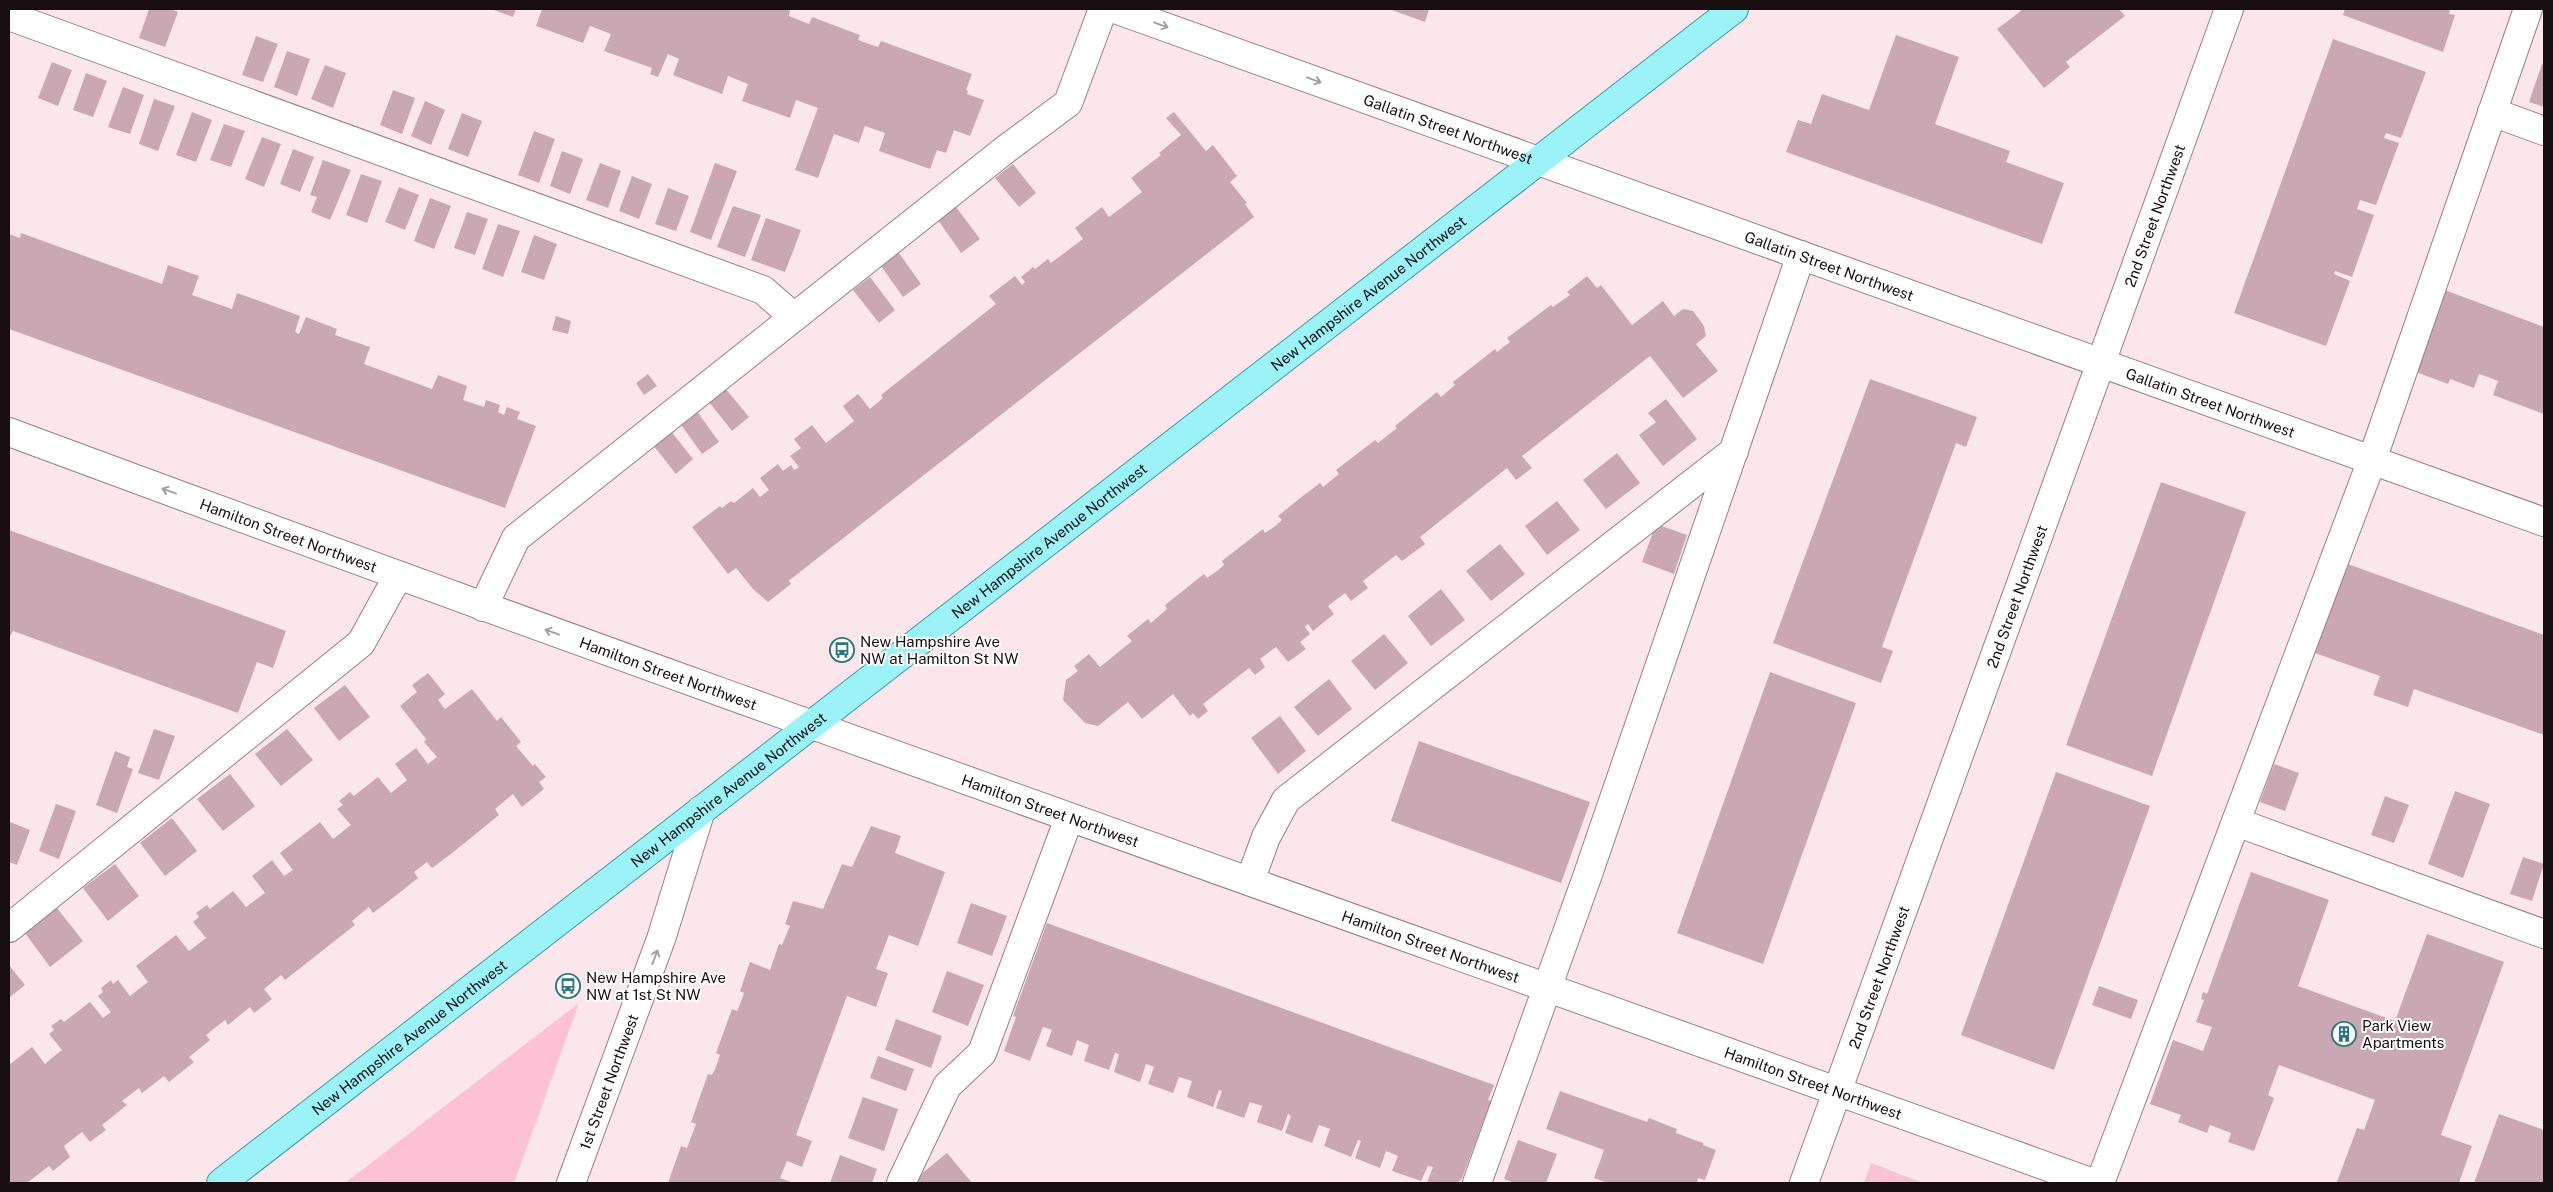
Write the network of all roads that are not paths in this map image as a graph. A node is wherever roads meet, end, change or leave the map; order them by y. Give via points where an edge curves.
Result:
1 (1103, 9) edge
2 (1115, 9) edge
3 (1734, 9) edge
4 (2229, 9) edge
5 (2528, 9) edge
6 (9, 16) edge
7 (2492, 112) junction
8 (2544, 131) edge
9 (1538, 161) junction
10 (1801, 255) junction
11 (794, 317) junction
12 (2102, 362) junction
13 (9, 432) edge
14 (1734, 451) junction
15 (2372, 460) junction
16 (2544, 522) edge
17 (398, 576) junction
18 (483, 607) junction
19 (812, 726) junction
20 (701, 810) junction
21 (1069, 818) junction
22 (2236, 822) junction
23 (1250, 881) junction
24 (19, 906) edge
25 (9, 928) edge
26 (2544, 934) edge
27 (1547, 988) junction
28 (1836, 1091) junction
29 (222, 1183) edge
30 (571, 1183) edge
31 (901, 1183) edge
32 (1477, 1183) edge
33 (1804, 1183) edge
34 (2093, 1183) edge
35 (2100, 1183) edge

1 - 11 street via 1068,103 1006,148
2 -> 9 street, Gallatin Street Northwest
3 - 9 main road, New Hampshire Avenue Northwest
4 - 12 street, 2nd Street Northwest
5 - 7 street
6 - 11 street via 763,290
7 - 8 street
7 - 15 street
9 - 10 street, Gallatin Street Northwest
9 - 19 main road, New Hampshire Avenue Northwest
10 - 12 street, Gallatin Street Northwest
10 - 14 street
11 - 18 street via 516,538
12 - 15 street, Gallatin Street Northwest
12 - 28 street, 2nd Street Northwest
17 -> 13 street, Hamilton Street Northwest
14 - 23 street via 1286,800 1266,837
14 - 27 street
15 - 16 street, Gallatin Street Northwest
15 - 22 street
17 - 18 street, Hamilton Street Northwest
17 - 24 street via 361,644
19 -> 18 street, Hamilton Street Northwest
19 - 20 main road, New Hampshire Avenue Northwest
19 - 21 street, Hamilton Street Northwest
20 - 29 main road, New Hampshire Avenue Northwest
30 -> 20 street, 1st Street Northwest via 661,939
21 - 23 street, Hamilton Street Northwest
21 - 31 street via 982,1053 947,1086
22 - 26 street
22 - 35 street
23 - 27 street, Hamilton Street Northwest
24 - 25 street
27 - 28 street, Hamilton Street Northwest
27 - 32 street
28 - 33 street, 2nd Street Northwest
28 - 34 street, Hamilton Street Northwest

